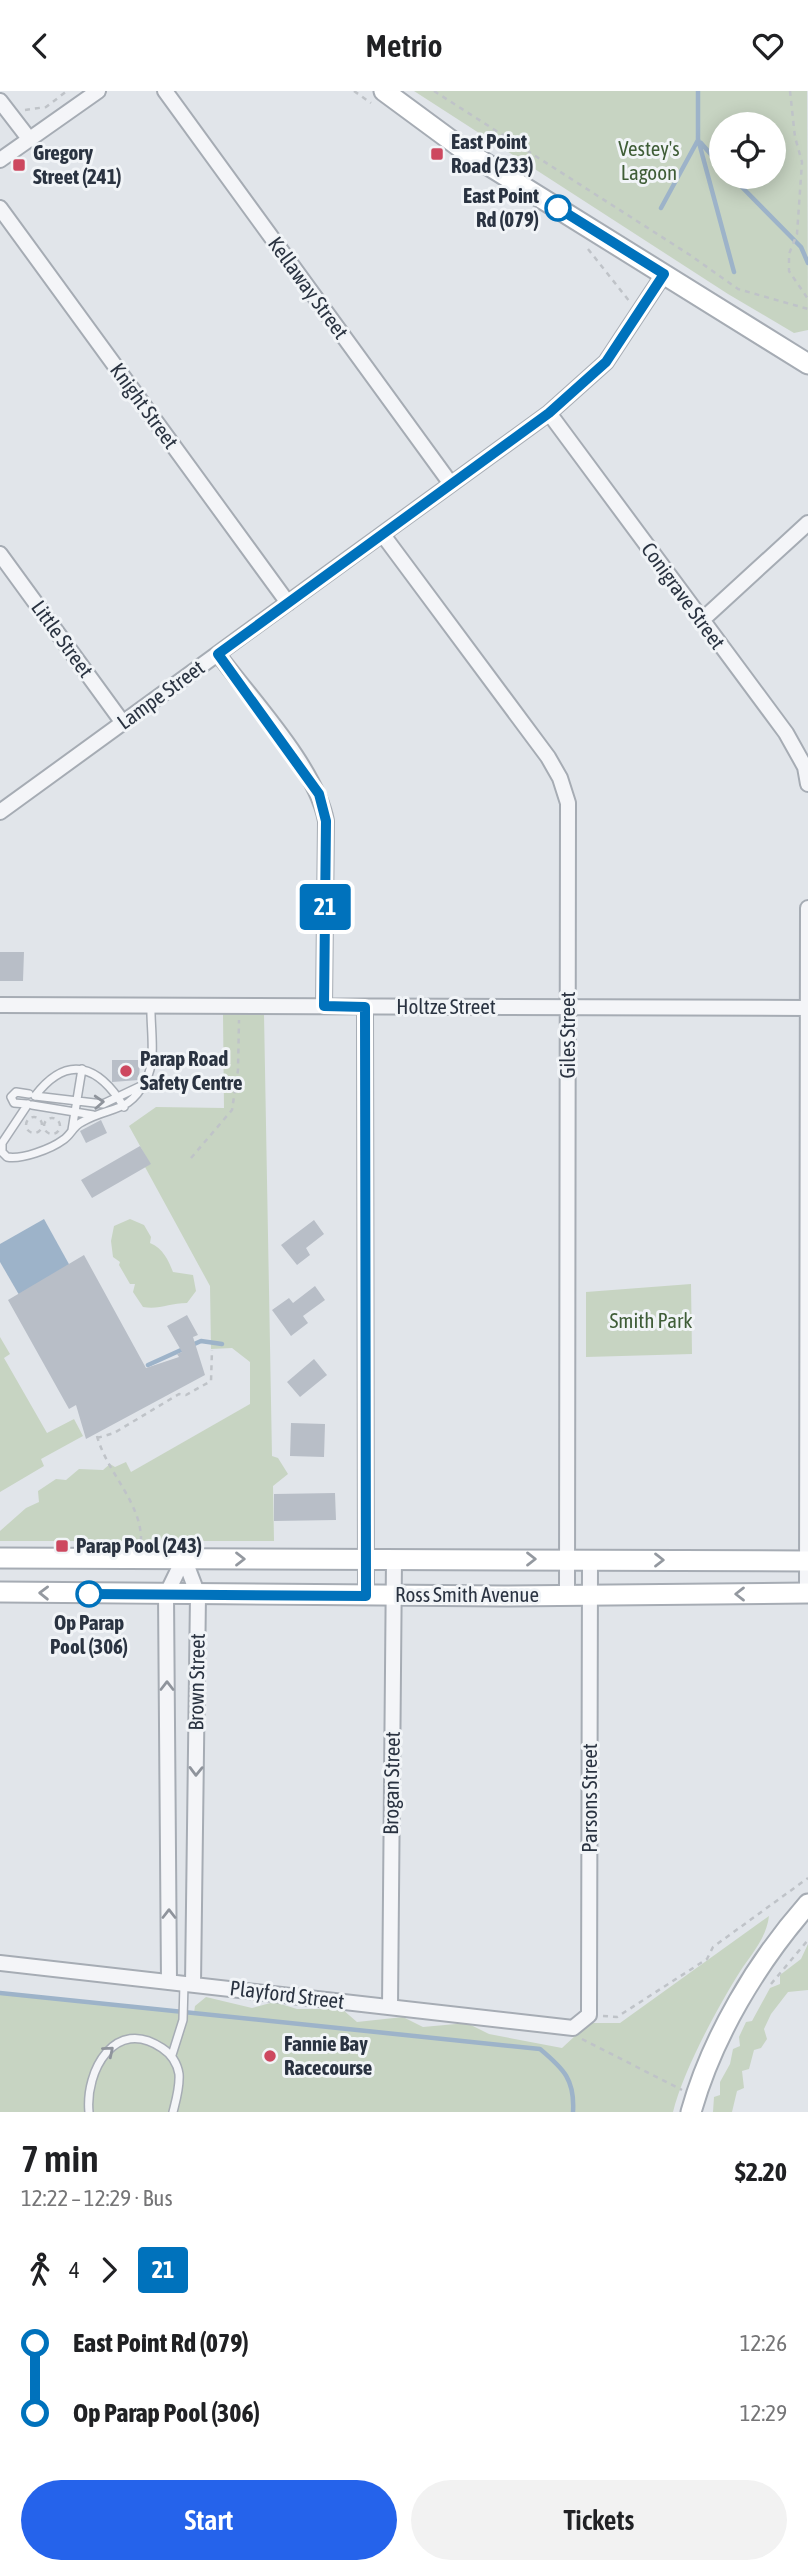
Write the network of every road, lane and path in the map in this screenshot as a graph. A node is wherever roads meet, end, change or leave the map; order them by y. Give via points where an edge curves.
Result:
1 (67, 91) edge
2 (98, 91) edge
3 (165, 91) edge
4 (384, 91) edge
5 (434, 91) edge
6 (790, 91) edge
7 (0, 101) edge
8 (12, 117) junction
9 (30, 140) junction
10 (0, 160) edge
11 (0, 208) edge
12 (664, 274) junction
13 (808, 299) edge
14 (808, 309) edge
15 (808, 364) edge
16 (549, 413) junction
17 (451, 484) junction
18 (808, 523) edge
19 (383, 535) junction
20 (0, 554) edge
21 (288, 603) junction
22 (701, 621) junction
23 (218, 654) junction
24 (123, 723) junction
25 (806, 767) edge
26 (808, 784) edge
27 (0, 813) edge
28 (808, 908) edge
29 (0, 1005) edge
30 (151, 1005) junction
31 (240, 1005) junction
32 (324, 1006) junction
33 (365, 1007) junction
34 (568, 1007) junction
35 (807, 1008) edge
36 (82, 1069) junction
37 (143, 1085) junction
38 (33, 1095) junction
39 (119, 1098) junction
40 (78, 1102) junction
41 (29, 1104) junction
42 (124, 1107) junction
43 (64, 1111) junction
44 (76, 1113) junction
45 (101, 1115) junction
46 (43, 1126) junction
47 (72, 1130) junction
48 (191, 1158) dead end
49 (212, 1350) dead end
50 (141, 1544) dead end
51 (0, 1558) edge
52 (184, 1558) junction
53 (365, 1559) junction
54 (394, 1559) junction
55 (566, 1560) junction
56 (590, 1560) junction
57 (807, 1561) edge
58 (0, 1593) edge
59 (807, 1593) edge
60 (567, 1594) junction
61 (590, 1594) junction
62 (166, 1595) junction
63 (198, 1595) junction
64 (366, 1596) junction
65 (394, 1596) junction
66 (808, 1878) edge
67 (808, 1904) edge
68 (808, 1917) edge
69 (808, 1940) edge
70 (0, 1963) edge
71 (182, 1983) junction
72 (760, 1984) junction
73 (390, 2007) junction
74 (589, 2015) junction
75 (573, 2028) junction
76 (172, 2055) junction
77 (694, 2105) edge
78 (89, 2112) edge
79 (173, 2112) edge

1 - 8 path via 46,107
2 - 9 street
3 - 17 street, Kellaway Street
4 - 12 street via 464,150
5 - 14 path via 738,289
6 - 13 path via 802,162 797,234 789,254 789,271
7 - 8 street
8 - 9 street
9 - 10 street
11 - 21 street, Knight Street
12 - 15 street
12 - 16 street, Lampe Street via 606,362
16 - 17 street, Lampe Street
16 - 22 street, Conigrave Street
17 - 19 street, Lampe Street
18 - 22 street
19 - 21 street, Lampe Street
19 - 34 street, Giles Street via 561,778 569,821
20 - 24 street, Little Street
21 - 23 street, Lampe Street
22 - 25 street, Conigrave Street via 786,733
23 - 24 street, Lampe Street
23 - 32 street via 310,778 323,805
24 - 27 street, Lampe Street
25 - 26 street, Conigrave Street
28 - 35 street
29 - 30 street, Holtze Street
30 - 31 street, Holtze Street
30 - 37 lane via 150,1067
31 - 32 street, Holtze Street
31 - 48 path via 232,1110
32 - 33 street, Holtze Street
33 - 34 street, Holtze Street
33 - 53 street
34 - 35 street, Holtze Street
34 - 55 street, Giles Street
35 - 57 street
36 - 38 lane via 54,1076
36 - 39 lane via 99,1076
36 - 40 lane
37 - 39 lane
37 - 42 lane
38 - 40 lane
38 - 41 lane via 36,1101
38 - 41 lane via 16,1092 11,1097 14,1103
40 -> 39 lane via 103,1104
39 - 42 lane
40 - 44 lane
41 - 43 lane
41 - 47 lane via 2,1143 7,1157 55,1145
42 - 45 lane
43 - 44 lane
43 - 47 lane
44 - 45 lane
44 - 47 lane
45 - 47 lane
46 - 46 path via 51,1118 60,1125 53,1134
46 - 46 path via 32,1133 26,1123 35,1117
49 - 50 path via 211,1381 186,1395 179,1394 114,1433 97,1437 141,1522
51 - 52 street, Ross Smith Avenue
52 -> 53 street, Ross Smith Avenue
52 - 62 street, Brown Street
52 - 63 street, Brown Street
53 - 54 street, Ross Smith Avenue
53 - 64 street
54 -> 55 street, Ross Smith Avenue
54 - 65 street, Brogan Street
55 - 56 street, Ross Smith Avenue
55 - 60 street, Giles Street
56 -> 57 street, Ross Smith Avenue
56 - 61 street, Parsons Street
57 - 59 street
62 -> 58 street, Ross Smith Avenue
59 -> 61 street, Ross Smith Avenue
60 - 61 street, Ross Smith Avenue
60 - 65 street, Ross Smith Avenue
61 - 74 street, Parsons Street
62 - 63 street, Ross Smith Avenue
71 -> 62 street, Brown Street
63 - 64 street, Ross Smith Avenue
63 -> 71 street, Brown Street
64 - 65 street, Ross Smith Avenue
65 - 73 street, Brogan Street
66 - 74 path via 713,1947 707,1959 617,2017
67 - 72 street via 780,1939
68 - 72 street via 778,1947
69 - 72 path
70 - 71 street, Playford Street
71 - 73 street, Playford Street
71 - 76 lane via 183,2020
72 - 77 street via 721,2037
73 - 75 street, Playford Street
74 - 75 street
75 - 77 path via 586,2043
78 -> 76 lane via 92,2077 113,2045 131,2039 150,2040
76 - 79 lane via 179,2073

